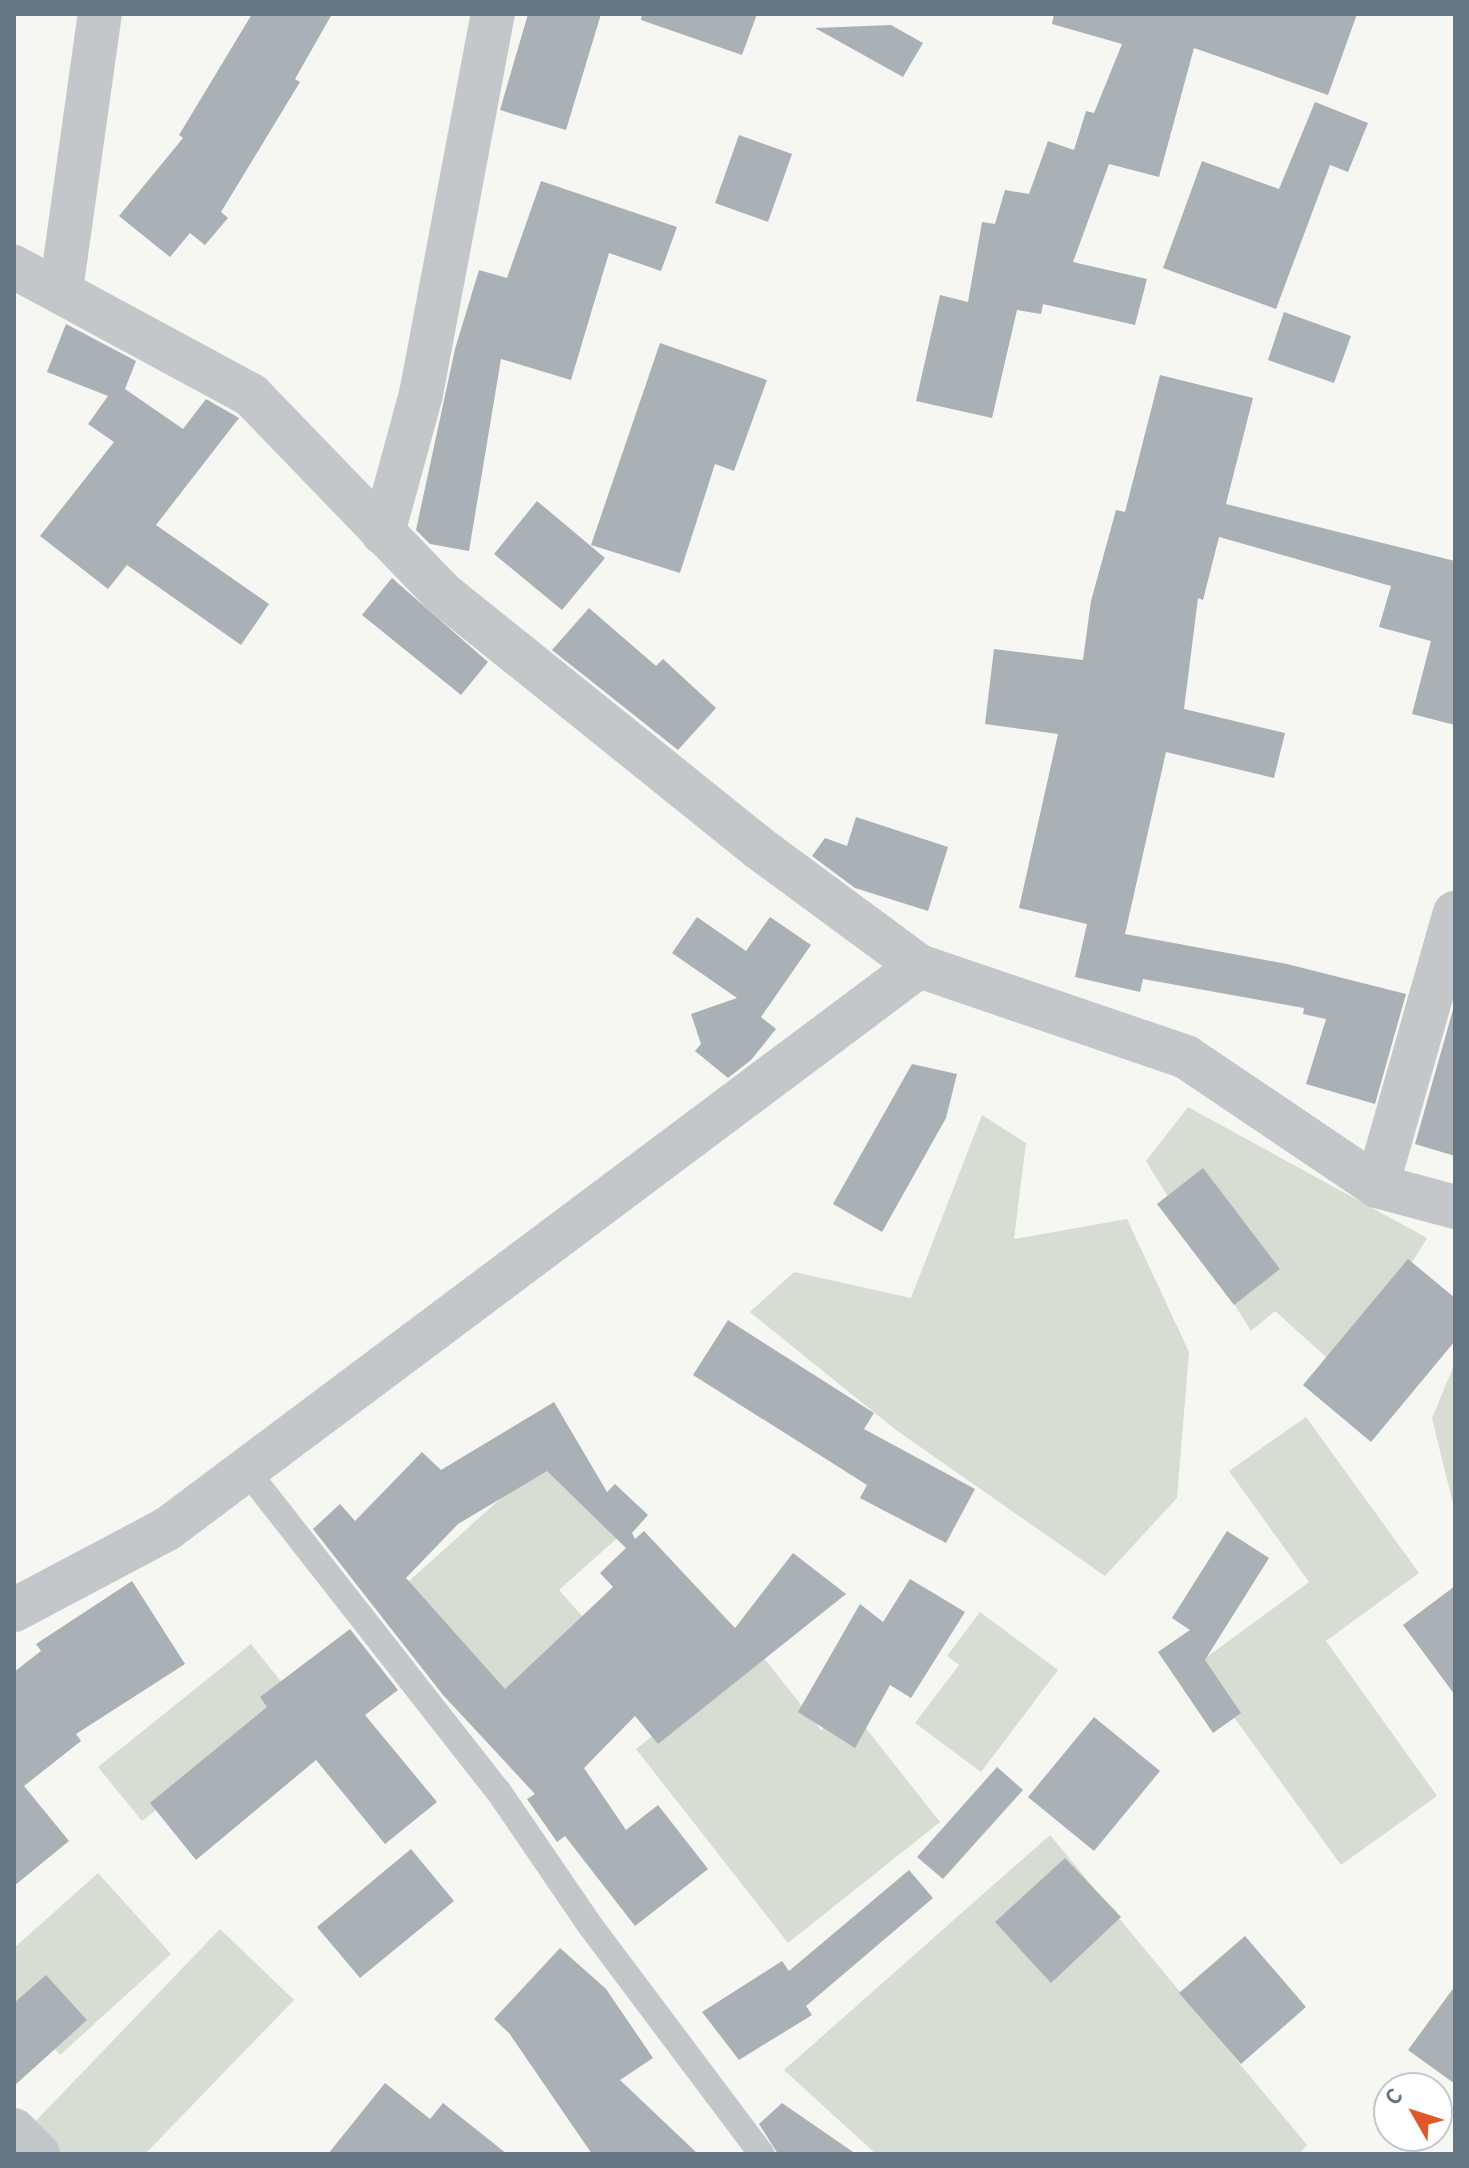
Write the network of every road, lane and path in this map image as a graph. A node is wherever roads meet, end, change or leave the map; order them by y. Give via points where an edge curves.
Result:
1 (100, 14) edge
2 (493, 14) edge
3 (14, 267) edge
4 (61, 290) junction
5 (383, 533) junction
6 (1455, 913) edge
7 (919, 966) junction
8 (1377, 1186) junction
9 (1455, 1207) edge
10 (247, 1471) junction
11 (14, 1610) edge
12 (14, 2130) edge
13 (38, 2154) edge
14 (762, 2154) edge

1 - 4 street
2 - 5 street via 421,394
3 - 4 street
4 - 5 street via 251,395
5 - 7 street via 442,593 759,848
6 - 8 street
7 - 8 street via 1186,1057
7 - 10 street
8 - 9 street
10 - 11 street via 167,1529
10 - 14 lane via 499,1792 589,1924
12 - 13 street

